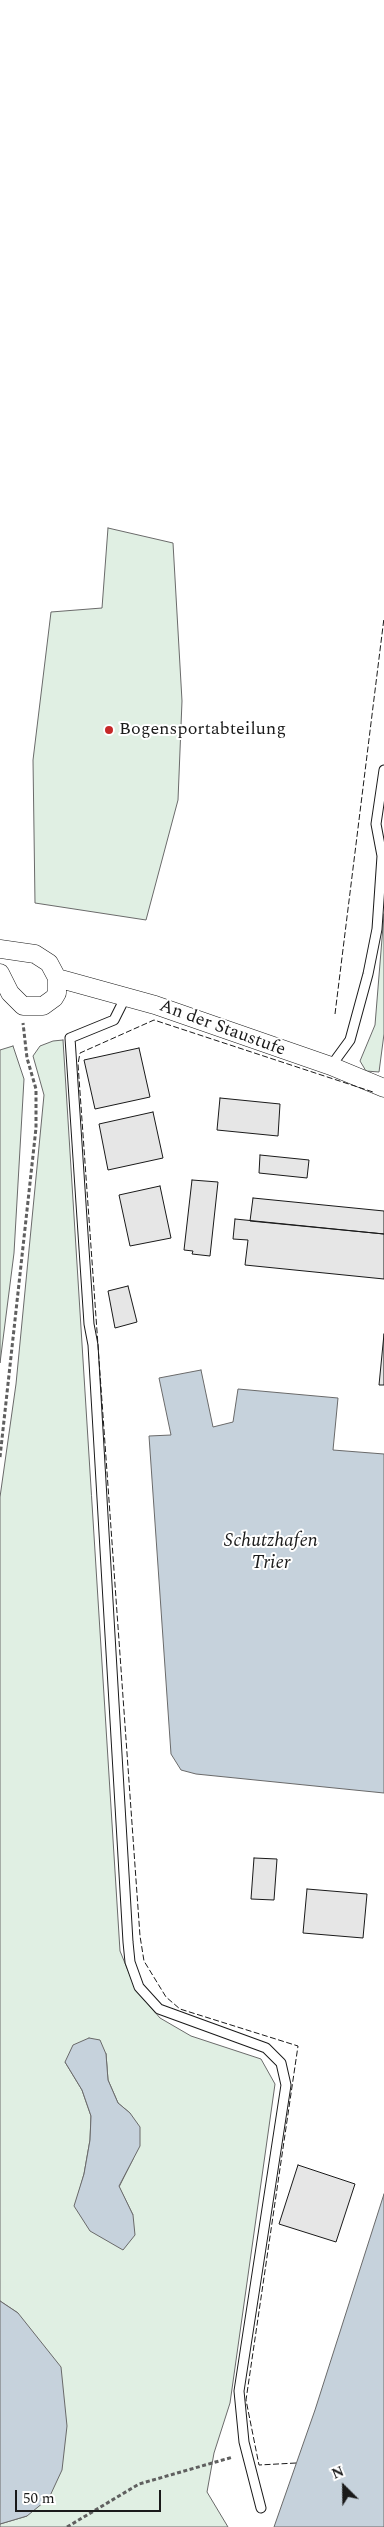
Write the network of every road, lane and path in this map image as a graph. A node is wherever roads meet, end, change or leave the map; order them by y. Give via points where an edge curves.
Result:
1 (384, 770) edge
2 (383, 856) edge
3 (0, 949) edge
4 (23, 952) junction
5 (2, 978) edge
6 (57, 978) junction
7 (126, 996) junction
8 (25, 1007) junction
9 (331, 1066) junction
10 (384, 1088) edge
11 (0, 1457) edge
12 (247, 2453) junction
13 (262, 2508) dead end
14 (67, 2527) edge

1 - 2 lane via 376,824
2 - 9 lane via 377,929 368,974 350,1040
3 - 4 street
4 - 5 street via 13,959
4 - 6 street via 35,954 49,963
5 - 8 street via 17,1002
6 - 7 street, An der Staustufe
6 - 8 street via 54,998 43,1006
7 - 9 street, An der Staustufe
7 - 12 lane via 114,1020 70,1038 93,1345 128,1942 130,1962 140,1987 159,2009 266,2048 281,2063 286,2085 239,2391
8 - 11 path via 24,1043 36,1089 36,1128
9 - 10 street, An der Staustufe
12 - 13 lane
12 - 14 path via 138,2484

